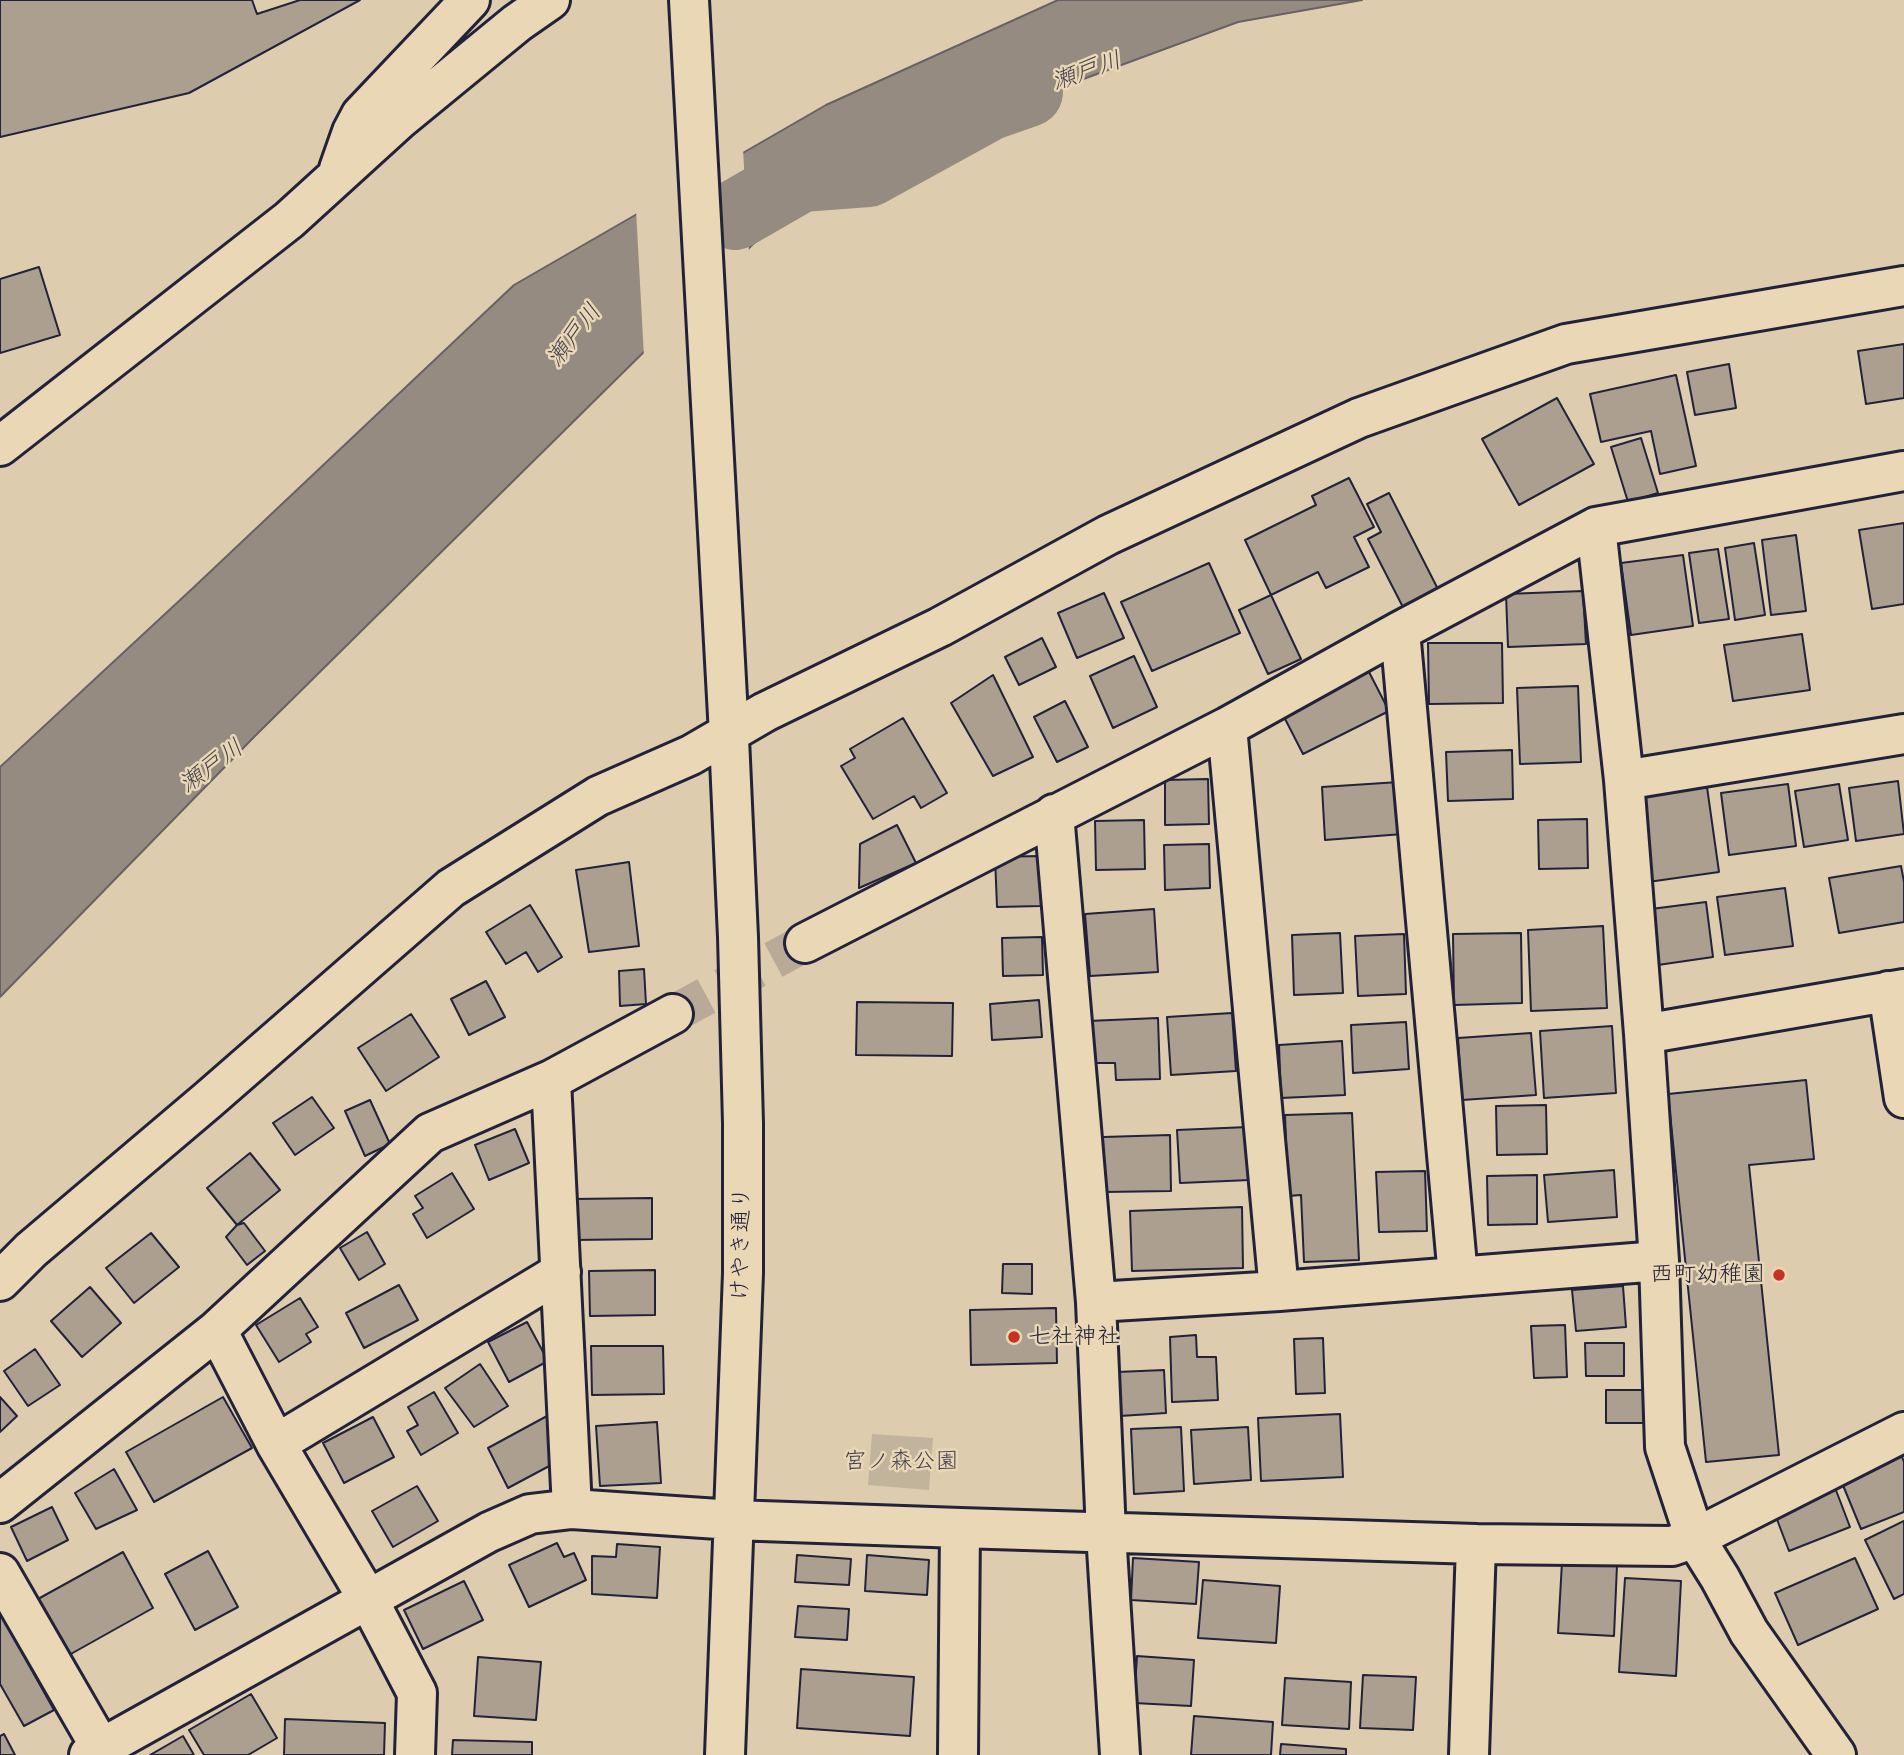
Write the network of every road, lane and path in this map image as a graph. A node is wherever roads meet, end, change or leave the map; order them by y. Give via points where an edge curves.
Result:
1 (470, 0) edge
2 (550, 0) edge
3 (689, 0) edge
4 (335, 178) junction
5 (1904, 286) edge
6 (0, 446) edge
7 (1904, 471) edge
8 (1596, 527) junction
9 (1400, 631) junction
10 (728, 725) junction
11 (1227, 726) junction
12 (1904, 734) edge
13 (1624, 780) junction
14 (1054, 814) junction
15 (805, 943) tunnel mouth
16 (1896, 990) edge
17 (673, 1014) tunnel mouth
18 (1644, 1034) junction
19 (551, 1080) junction
20 (1904, 1098) edge
21 (1658, 1261) junction
22 (561, 1272) junction
23 (1458, 1277) junction
24 (0, 1281) edge
25 (1279, 1291) junction
26 (1096, 1302) junction
27 (217, 1330) junction
28 (1904, 1432) edge
29 (276, 1444) junction
30 (0, 1503) edge
31 (572, 1509) junction
32 (733, 1520) junction
33 (960, 1528) junction
34 (1106, 1533) junction
35 (1695, 1538) junction
36 (1476, 1544) junction
37 (0, 1573) edge
38 (369, 1601) junction
39 (98, 1753) edge
40 (415, 1755) edge
41 (724, 1755) edge
42 (958, 1755) edge
43 (1120, 1755) edge
44 (1469, 1755) edge
45 (1836, 1755) edge

1 - 4 street via 361,115
2 - 4 street via 411,110
3 - 10 street, けやき通り
4 - 6 street via 289,220
5 - 10 street via 1566,344 1359,418 1108,535 940,626 765,712
7 - 8 street
8 - 9 street
8 - 13 street
9 - 11 street
9 - 23 street
10 - 24 street via 691,755 598,796 451,887
10 - 32 street, けやき通り via 743,1123 743,1273
11 - 14 street
11 - 25 street
12 - 13 street
13 - 18 street
14 - 15 street
14 - 26 street
16 - 18 street
16 - 20 street
17 - 19 street
18 - 21 street
19 - 22 street
19 - 27 street via 430,1133
21 - 23 street
21 - 35 street via 1665,1447
22 - 29 street
22 - 31 street
23 - 25 street
25 - 26 street
26 - 34 street
27 - 29 street
27 - 30 street
28 - 35 street
29 - 38 street
31 - 32 street
31 - 38 street via 530,1514 489,1532
32 - 33 street
32 - 41 street, けやき通り
33 - 34 street
33 - 42 street
34 - 36 street
34 - 43 street
35 - 36 street via 1671,1546
35 - 45 street via 1749,1632
36 - 44 street
37 - 39 street
38 - 39 street
38 - 40 street via 417,1693

